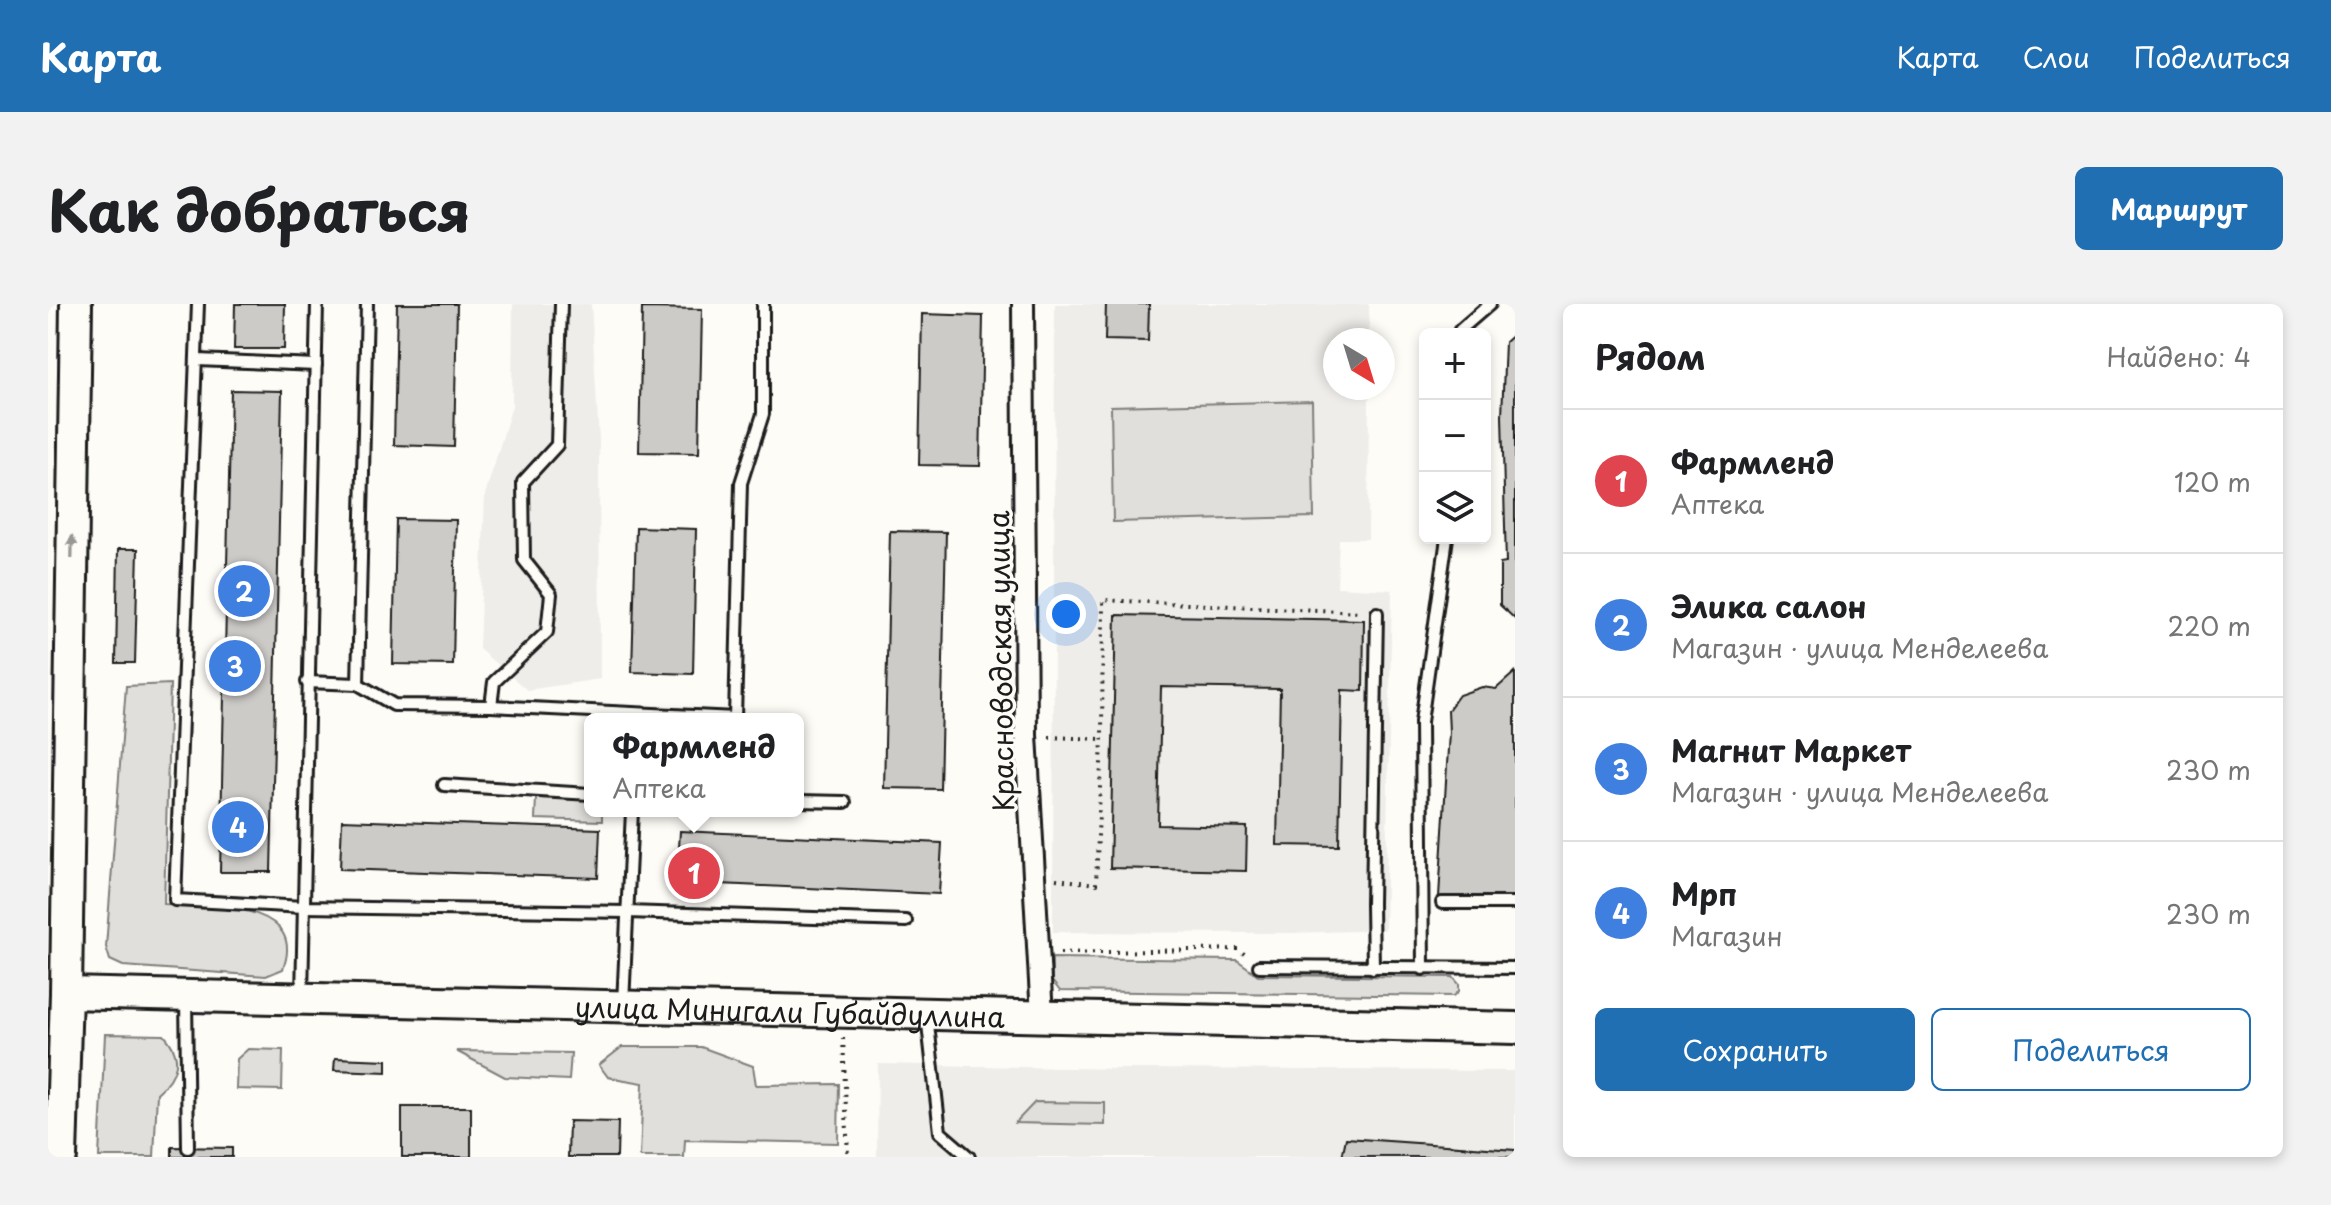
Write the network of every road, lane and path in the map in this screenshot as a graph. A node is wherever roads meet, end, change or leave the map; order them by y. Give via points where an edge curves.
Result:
1 (76, 304) edge
2 (198, 304) edge
3 (317, 304) edge
4 (367, 304) edge
5 (561, 304) edge
6 (763, 304) edge
7 (1023, 304) edge
8 (1490, 304) edge
9 (1462, 328) edge
10 (197, 360) junction
11 (316, 365) junction
12 (1446, 544) edge
13 (1377, 613) joint
14 (307, 682) junction
15 (358, 684) junction
16 (491, 706) junction
17 (633, 713) edge
18 (735, 713) edge
19 (1026, 735) junction
20 (1102, 739) junction
21 (444, 785) dead end
22 (584, 794) edge
23 (804, 801) edge
24 (845, 802) dead end
25 (632, 817) edge
26 (1053, 878) dead end
27 (1442, 903) dead end
28 (1515, 903) edge
29 (304, 907) junction
30 (627, 912) junction
31 (906, 921) dead end
32 (1038, 953) junction
33 (1259, 966) joint
34 (1373, 968) junction
35 (1515, 968) edge
36 (1423, 969) junction
37 (66, 993) junction
38 (185, 995) junction
39 (302, 998) junction
40 (623, 1006) junction
41 (841, 1011) junction
42 (927, 1013) junction
43 (1042, 1016) junction
44 (1515, 1028) edge
45 (188, 1148) dead end
46 (61, 1157) edge
47 (848, 1157) edge
48 (969, 1157) edge

37 -> 1 main road
2 - 10 lane
3 - 11 lane
4 - 15 lane
5 - 16 lane via 557,445 523,482 524,560 551,594 547,632 494,682
6 - 18 lane via 763,414 741,483
7 - 19 street, Красноводская улица
8 - 9 lane
10 - 11 lane
10 - 29 lane via 175,900
11 - 14 lane
12 - 36 lane via 1421,722
13 - 20 path via 1103,600
13 - 34 lane
14 - 15 lane
14 - 29 lane
15 - 16 lane via 394,705
16 - 17 lane
19 - 20 path
19 - 32 street, Красноводская улица
20 - 26 path via 1096,884
21 - 22 lane
23 - 24 lane
25 - 30 lane
27 - 28 lane
29 - 30 lane
29 - 39 lane
30 - 31 lane
30 - 40 lane
32 - 33 path via 1238,949
32 - 43 street, Красноводская улица
33 - 34 lane
34 - 36 lane
35 - 36 lane
37 - 38 main road, улица Минигали Губайдуллина
37 - 46 main road
38 - 39 main road, улица Минигали Губайдуллина
38 - 45 lane
39 - 40 main road, улица Минигали Губайдуллина
40 - 41 main road, улица Минигали Губайдуллина
41 - 42 main road, улица Минигали Губайдуллина
41 - 47 path
42 - 43 main road, улица Минигали Губайдуллина
42 - 48 lane via 940,1132
43 - 44 main road, улица Минигали Губайдуллина

